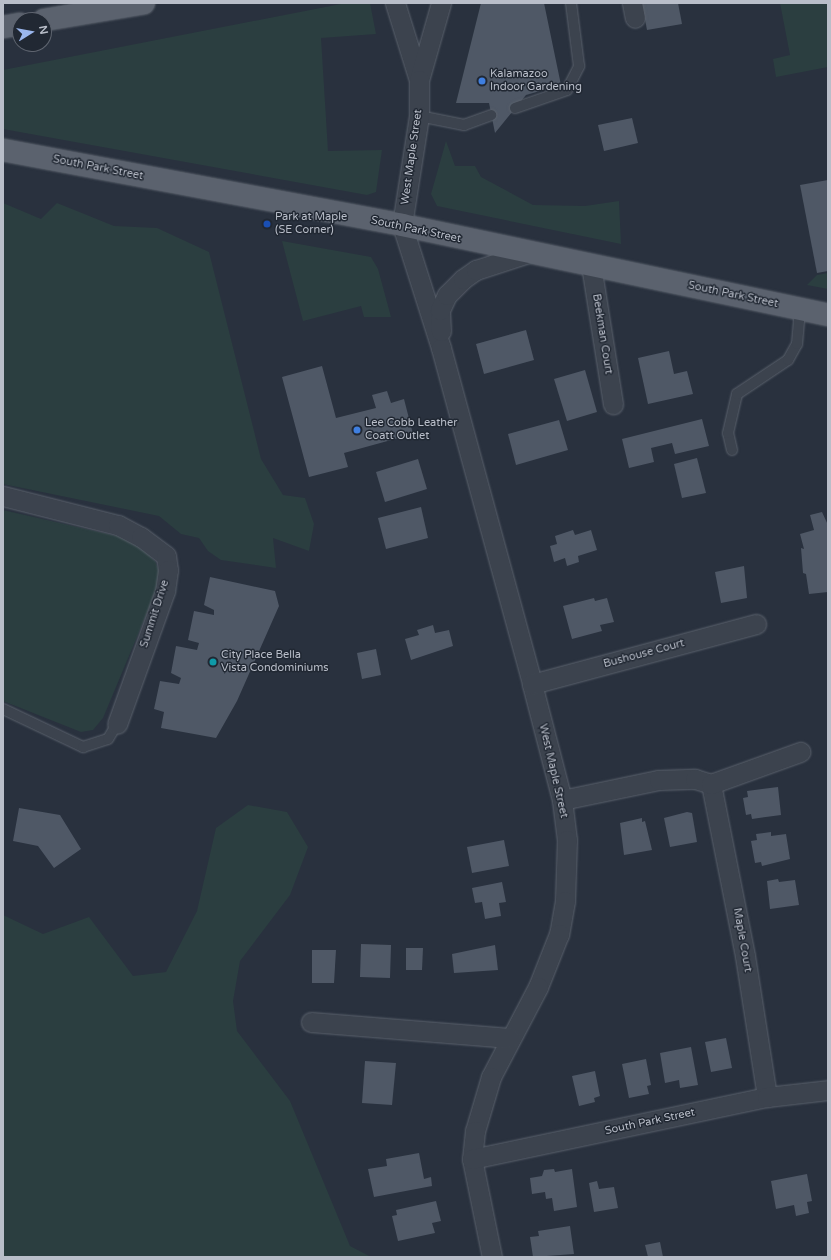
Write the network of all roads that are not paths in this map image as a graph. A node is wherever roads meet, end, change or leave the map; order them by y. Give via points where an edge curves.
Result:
1 (144, 3) edge
2 (394, 3) edge
3 (441, 3) edge
4 (571, 3) edge
5 (80, 8) edge
6 (52, 17) edge
7 (420, 80) junction
8 (515, 108) dead end
9 (491, 115) dead end
10 (419, 116) junction
11 (3, 150) edge
12 (402, 226) junction
13 (528, 253) junction
14 (591, 265) junction
15 (800, 309) junction
16 (828, 315) edge
17 (441, 348) junction
18 (613, 404) dead end
19 (732, 450) dead end
20 (3, 496) edge
21 (756, 624) dead end
22 (532, 684) junction
23 (3, 709) edge
24 (117, 724) joint
25 (800, 752) dead end
26 (711, 784) junction
27 (562, 800) junction
28 (311, 1022) dead end
29 (509, 1038) junction
30 (828, 1090) edge
31 (767, 1097) junction
32 (472, 1158) junction
33 (492, 1257) edge

1 - 5 main road
2 - 7 street, West Maple Street
3 - 7 street, West Maple Street
4 - 8 lane via 579,66 567,90
5 - 6 main road
7 - 10 street, West Maple Street
9 - 10 lane via 464,125
10 - 12 street, West Maple Street
11 - 12 main road, South Park Street
12 - 13 main road, South Park Street
12 - 17 street, West Maple Street
13 - 14 main road, South Park Street
13 - 17 street, West Maple Street via 476,270 447,295 440,310
14 - 15 main road, South Park Street
14 - 18 street, Beekman Court
15 - 16 main road, South Park Street
15 - 19 lane via 797,344 788,360 736,394 728,433
17 - 22 street, West Maple Street
20 - 24 street, Summit Drive via 118,525 141,537 166,556 168,570 165,591
21 - 22 street, Bushouse Court
22 - 27 street, West Maple Street
23 - 24 lane via 83,747 108,739
25 - 26 street
26 - 27 street via 695,779 659,780
26 - 31 street, Maple Court via 745,956
27 - 29 street, West Maple Street via 568,870 559,934 538,987
28 - 29 street
29 - 32 street, West Maple Street via 480,1106
30 - 31 street, South Park Street
31 - 32 street, South Park Street
32 - 33 street, West Maple Street

